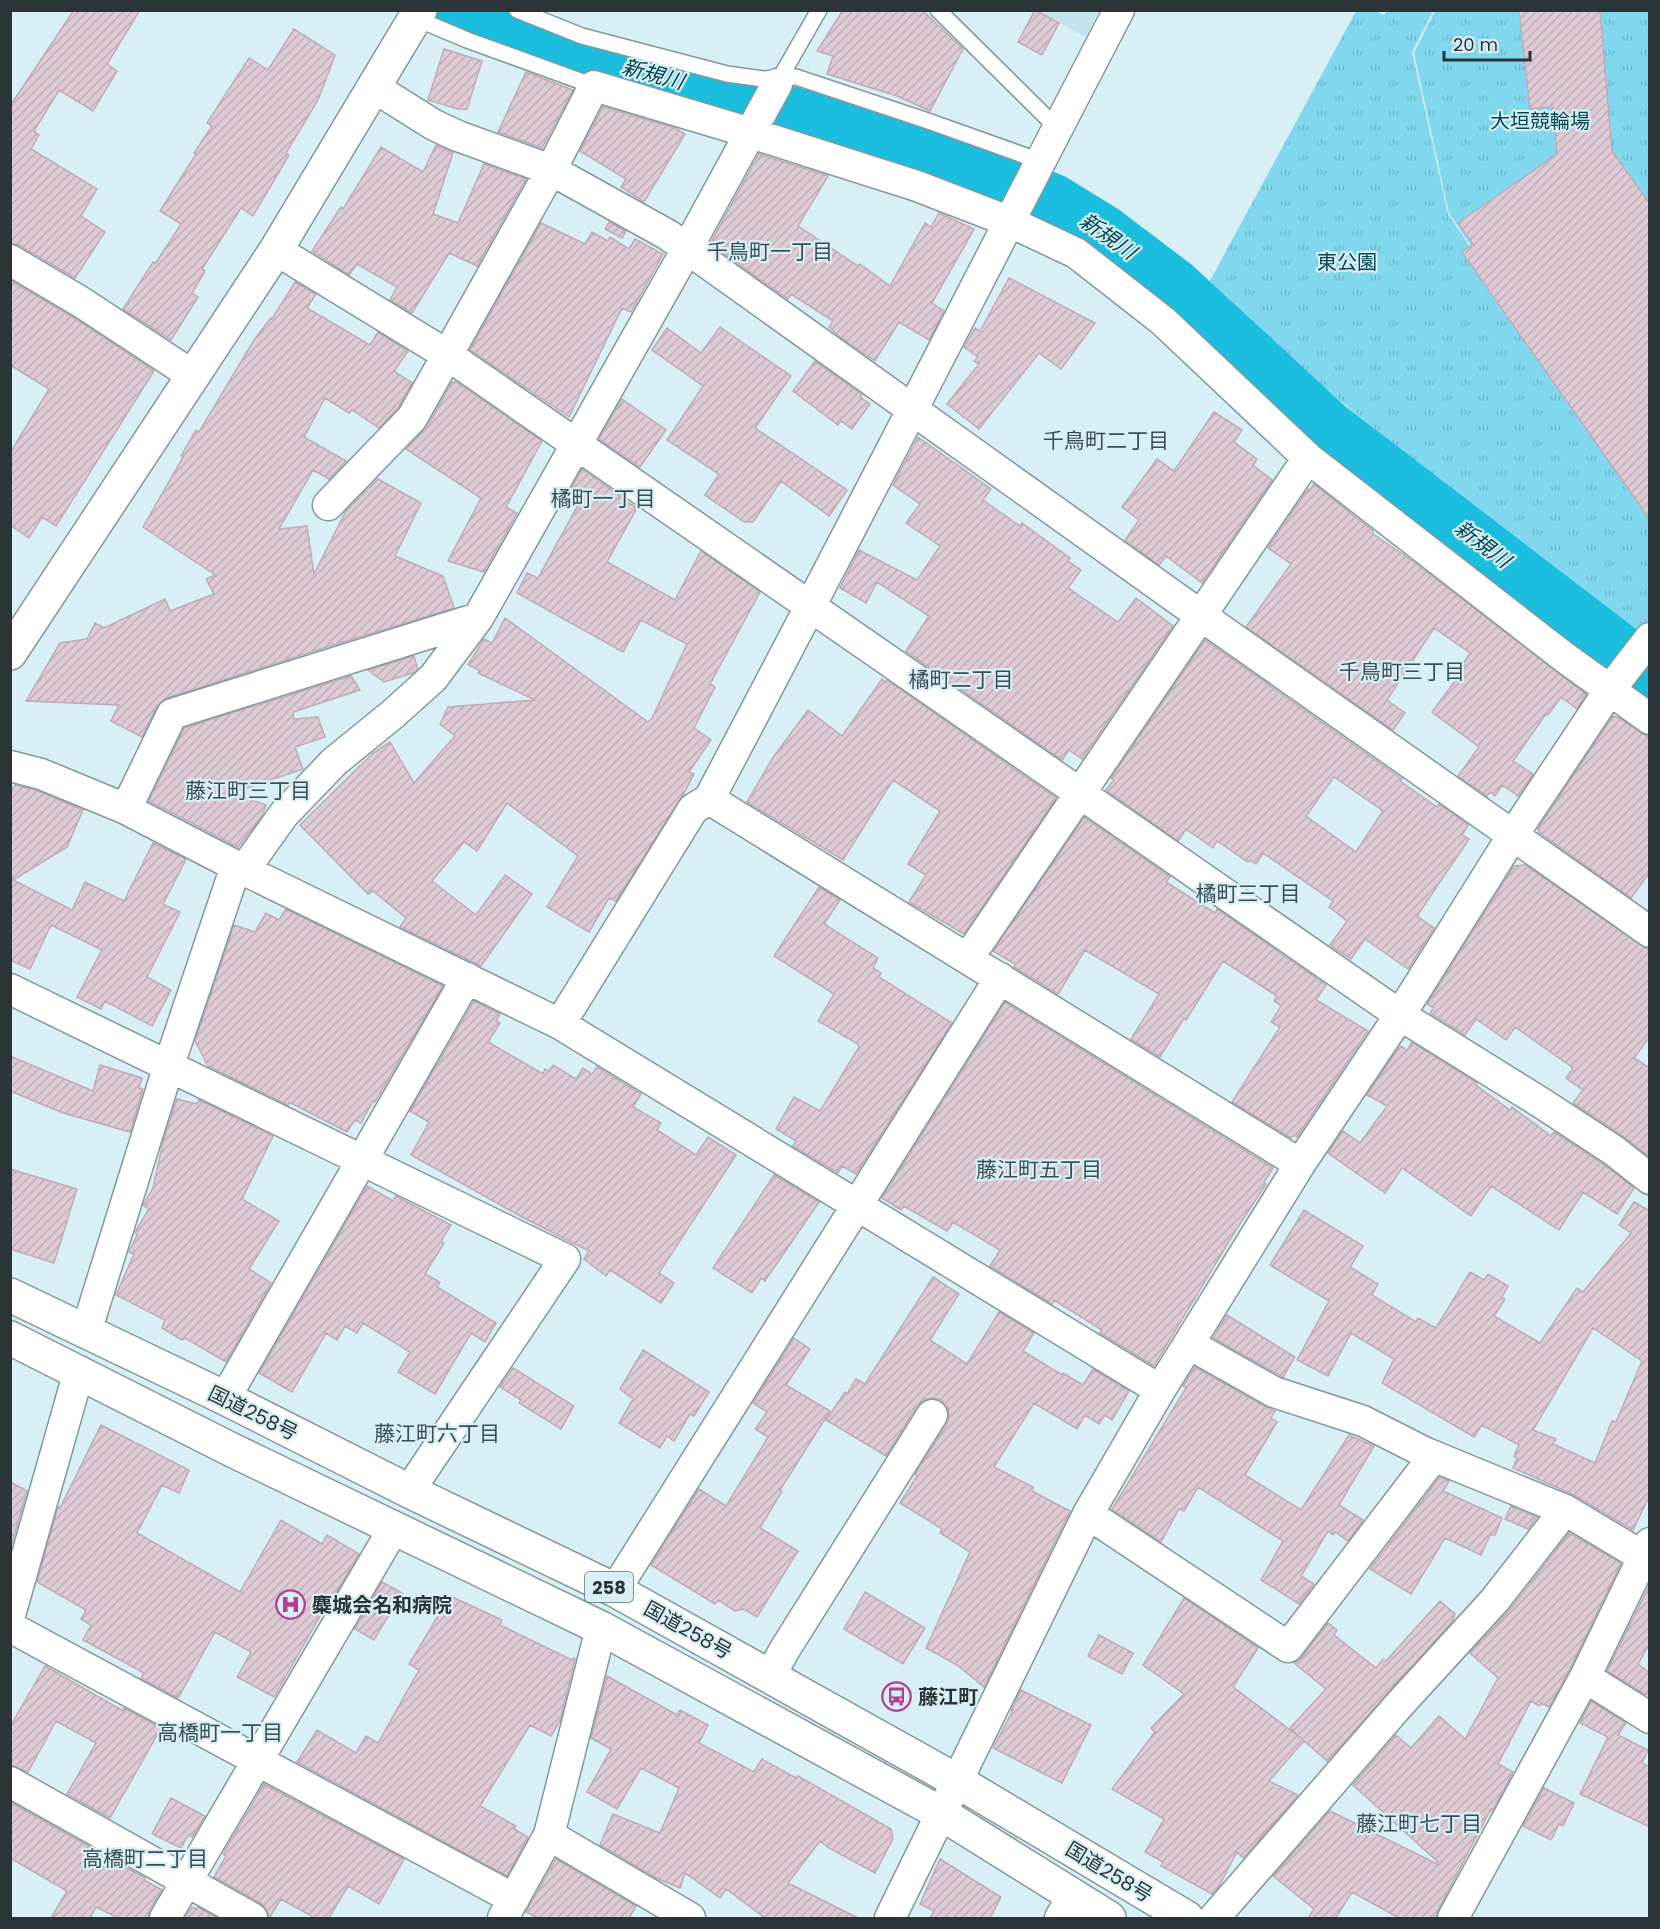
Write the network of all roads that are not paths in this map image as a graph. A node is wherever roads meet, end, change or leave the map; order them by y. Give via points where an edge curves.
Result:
1 (517, 10) edge
2 (819, 10) edge
3 (938, 10) edge
4 (1119, 10) edge
5 (418, 14) edge
6 (779, 81) junction
7 (594, 86) junction
8 (375, 88) junction
9 (1059, 125) junction
10 (754, 128) junction
11 (1039, 163) junction
12 (551, 170) junction
13 (1011, 217) junction
14 (687, 249) junction
15 (276, 250) junction
16 (10, 260) edge
17 (449, 356) junction
18 (192, 375) junction
19 (912, 410) junction
20 (577, 445) junction
21 (1308, 458) junction
22 (328, 505) dead end
23 (810, 608) junction
24 (1200, 615) junction
25 (478, 618) junction
26 (1650, 638) edge
27 (10, 653) edge
28 (1613, 685) junction
29 (1650, 719) edge
30 (10, 766) edge
31 (1080, 791) junction
32 (709, 799) junction
33 (126, 809) junction
34 (1513, 835) junction
35 (240, 868) junction
36 (1650, 932) edge
37 (968, 958) junction
38 (467, 978) junction
39 (1000, 978) junction
40 (10, 989) edge
41 (1400, 1015) junction
42 (560, 1024) junction
43 (169, 1065) junction
44 (363, 1161) junction
45 (1300, 1164) junction
46 (1650, 1179) edge
47 (858, 1205) junction
48 (10, 1295) edge
49 (86, 1332) junction
50 (10, 1338) edge
51 (1189, 1344) junction
52 (79, 1371) junction
53 (1160, 1390) junction
54 (225, 1398) junction
55 (932, 1415) dead end
56 (1434, 1456) junction
57 (409, 1491) junction
58 (1565, 1510) junction
59 (1088, 1514) junction
60 (394, 1528) junction
61 (1646, 1550) edge
62 (615, 1590) junction
63 (10, 1615) edge
64 (10, 1627) edge
65 (601, 1628) junction
66 (770, 1676) junction
67 (1585, 1677) junction
68 (1650, 1718) edge
69 (257, 1759) junction
70 (957, 1781) junction
71 (10, 1782) edge
72 (942, 1814) junction
73 (549, 1835) junction
74 (186, 1882) junction
75 (1066, 1907) edge
76 (508, 1909) edge
77 (165, 1918) edge
78 (252, 1918) edge
79 (690, 1918) edge
80 (890, 1918) edge
81 (1109, 1918) edge
82 (1187, 1918) edge
83 (1214, 1918) edge
84 (1453, 1918) edge

1 - 6 lane via 582,36 727,74
2 - 6 lane
3 - 9 lane via 1046,117
4 - 9 street
5 - 7 lane via 467,40
5 - 8 main road
6 - 10 street
6 - 11 lane via 796,77
7 - 10 street
7 - 12 street
8 - 12 street via 434,125
8 - 15 main road
9 - 11 street
10 - 13 street
10 - 14 street
11 - 13 street
12 - 14 street
12 - 17 street
13 - 19 street
13 - 21 street via 1076,253 1155,315
14 - 19 street
14 - 20 street
15 - 17 street
15 - 18 main road
16 - 18 street
17 - 20 street
17 - 22 street via 412,418
18 - 27 main road
19 - 23 street
19 - 24 street
20 - 23 street
20 - 25 street
21 - 24 street
21 - 28 street
23 - 31 street
23 - 32 street
24 - 31 street
24 - 34 street
25 - 33 street via 172,714
25 - 35 street via 433,678 334,762
26 - 28 street
28 - 29 street
28 - 34 street
30 - 33 street via 41,774
31 - 37 street
31 - 41 street
32 - 37 street
32 - 42 street via 693,809
33 - 35 street
34 - 36 street
34 - 41 street
35 - 38 street
35 - 43 street
37 - 39 street
38 - 42 street
38 - 44 street
39 - 45 street
39 - 47 street
40 - 43 street
41 - 45 street
41 - 46 street via 1543,1104
42 - 47 street
43 - 44 street
43 - 49 street
44 - 54 street
44 - 57 street via 565,1259
45 - 51 street
47 - 53 street
47 - 62 street
48 - 49 main road, 国道258号 / 258
49 - 54 main road, 国道258号 / 258
50 - 52 main road, 国道258号 / 258
51 - 53 street
51 - 56 street via 1274,1392 1363,1421
52 - 60 main road, 国道258号 / 258
52 - 63 street
53 - 59 street
54 - 57 main road, 国道258号 / 258
55 - 66 street
56 - 58 street
56 - 59 street via 1288,1647
57 - 62 main road, 国道258号 / 258
58 - 61 street
58 - 83 street via 1495,1600
59 - 70 street
60 - 65 main road, 国道258号 / 258
60 - 69 street
61 - 67 street
62 - 66 main road, 国道258号 / 258
64 - 69 street
65 - 72 main road, 国道258号 / 258
65 - 73 street
66 - 70 main road, 国道258号 / 258
67 - 68 street
67 - 84 street
69 - 74 street
69 - 76 street
70 - 72 street
70 - 82 main road, 国道258号 / 258
71 - 74 street
72 - 75 main road, 国道258号 / 258
72 - 80 street
73 - 76 street
73 - 79 street
74 - 77 street
74 - 78 street
75 - 81 main road, 国道258号 / 258

